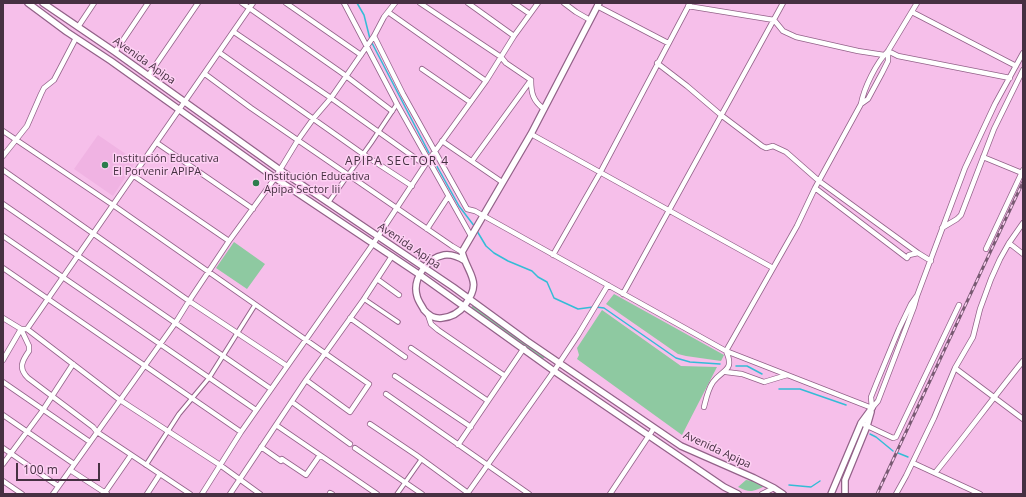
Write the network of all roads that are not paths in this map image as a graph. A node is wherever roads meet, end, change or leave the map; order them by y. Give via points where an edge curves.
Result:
1 (28, 3) edge
2 (43, 3) edge
3 (94, 3) edge
4 (148, 3) edge
5 (198, 3) edge
6 (242, 3) edge
7 (254, 3) edge
8 (286, 3) edge
9 (344, 3) edge
10 (395, 3) edge
11 (420, 3) edge
12 (468, 3) edge
13 (514, 3) edge
14 (538, 3) edge
15 (564, 3) edge
16 (783, 3) edge
17 (917, 3) edge
18 (598, 4) edge
19 (689, 4) edge
20 (249, 9) junction
21 (388, 12) junction
22 (912, 12) junction
23 (530, 14) junction
24 (590, 20) junction
25 (774, 20) junction
26 (78, 27) junction
27 (234, 32) junction
28 (374, 36) junction
29 (514, 36) junction
30 (76, 38) junction
31 (668, 43) junction
32 (366, 46) junction
33 (888, 51) junction
34 (115, 52) junction
35 (220, 53) junction
36 (1023, 53) edge
37 (361, 55) junction
38 (884, 55) junction
39 (501, 57) junction
40 (657, 63) junction
41 (1016, 66) junction
42 (422, 68) dead end
43 (1023, 70) edge
44 (205, 74) junction
45 (148, 76) junction
46 (346, 76) junction
47 (1010, 78) junction
48 (531, 80) junction
49 (486, 81) junction
50 (331, 98) junction
51 (185, 102) junction
52 (470, 102) junction
53 (397, 104) junction
54 (861, 104) junction
55 (544, 109) junction
56 (180, 111) junction
57 (392, 111) junction
58 (721, 114) junction
59 (313, 119) junction
60 (3, 131) edge
61 (378, 132) junction
62 (531, 134) junction
63 (16, 139) junction
64 (298, 140) junction
65 (442, 141) junction
66 (157, 143) junction
67 (435, 152) junction
68 (363, 154) junction
69 (3, 156) edge
70 (983, 157) junction
71 (429, 160) junction
72 (472, 161) junction
73 (425, 165) junction
74 (3, 170) edge
75 (280, 170) junction
76 (1022, 171) edge
77 (600, 173) junction
78 (348, 175) junction
79 (134, 176) junction
80 (275, 178) junction
81 (819, 181) junction
82 (502, 182) junction
83 (412, 186) junction
84 (815, 188) junction
85 (448, 197) junction
86 (328, 203) junction
87 (3, 204) edge
88 (113, 205) junction
89 (397, 207) junction
90 (253, 209) junction
91 (670, 210) junction
92 (483, 216) junction
93 (1023, 223) edge
94 (942, 228) junction
95 (427, 229) junction
96 (94, 233) junction
97 (3, 236) edge
98 (471, 236) junction
99 (377, 237) junction
100 (229, 241) junction
101 (1009, 242) junction
102 (373, 244) junction
103 (986, 249) dead end
104 (462, 252) junction
105 (918, 254) junction
106 (1023, 254) edge
107 (78, 255) junction
108 (553, 255) junction
109 (392, 256) junction
110 (464, 261) junction
111 (931, 261) junction
112 (3, 268) edge
113 (424, 268) junction
114 (773, 268) junction
115 (208, 272) junction
116 (420, 275) junction
117 (63, 276) junction
118 (377, 280) junction
119 (608, 285) junction
120 (623, 294) junction
121 (399, 295) dead end
122 (918, 296) junction
123 (48, 299) junction
124 (364, 299) junction
125 (470, 299) junction
126 (188, 301) junction
127 (959, 304) dead end
128 (255, 305) junction
129 (464, 306) junction
130 (428, 315) junction
131 (3, 318) edge
132 (350, 318) junction
133 (176, 322) junction
134 (398, 322) dead end
135 (21, 329) junction
136 (27, 329) junction
137 (237, 333) junction
138 (306, 340) junction
139 (160, 344) junction
140 (411, 348) dead end
141 (524, 348) junction
142 (726, 351) junction
143 (5, 352) edge
144 (325, 353) junction
145 (223, 355) junction
146 (405, 358) dead end
147 (3, 360) edge
148 (1023, 361) edge
149 (559, 363) junction
150 (73, 364) junction
151 (145, 366) junction
152 (287, 366) junction
153 (955, 368) junction
154 (554, 371) junction
155 (726, 372) junction
156 (787, 374) junction
157 (395, 376) dead end
158 (505, 376) junction
159 (209, 378) junction
160 (306, 380) junction
161 (3, 382) edge
162 (271, 389) junction
163 (386, 394) dead end
164 (52, 396) junction
165 (994, 396) junction
166 (192, 398) junction
167 (120, 400) junction
168 (488, 401) junction
169 (292, 402) junction
170 (704, 407) dead end
171 (872, 408) junction
172 (43, 410) junction
173 (256, 410) junction
174 (3, 415) edge
175 (1023, 419) edge
176 (861, 423) junction
177 (370, 424) dead end
178 (276, 425) junction
179 (867, 426) junction
180 (471, 427) junction
181 (654, 428) junction
182 (26, 431) junction
183 (168, 431) junction
184 (97, 432) junction
185 (241, 432) junction
186 (650, 436) junction
187 (90, 442) junction
188 (350, 444) dead end
189 (458, 445) junction
190 (261, 447) junction
191 (3, 448) edge
192 (355, 448) dead end
193 (10, 454) junction
194 (131, 454) junction
195 (320, 455) junction
196 (421, 460) junction
197 (913, 463) junction
198 (3, 464) edge
199 (74, 464) junction
200 (146, 465) junction
201 (220, 465) junction
202 (487, 465) junction
203 (70, 470) junction
204 (935, 473) junction
205 (160, 474) junction
206 (240, 480) junction
207 (3, 481) edge
208 (406, 482) junction
209 (58, 486) junction
210 (774, 488) junction
211 (467, 493) edge
212 (22, 494) edge
213 (53, 494) edge
214 (105, 494) edge
215 (147, 494) edge
216 (190, 494) edge
217 (202, 494) edge
218 (230, 494) edge
219 (260, 494) edge
220 (377, 494) edge
221 (397, 494) edge
222 (422, 494) edge
223 (529, 494) edge
224 (610, 494) edge
225 (738, 494) edge
226 (762, 494) edge
227 (783, 494) edge
228 (831, 494) edge
229 (845, 494) edge
230 (896, 494) edge
231 (980, 494) edge

1 - 30 street, Avenida Apipa
2 - 26 street, Avenida Apipa
3 - 26 street
4 - 34 street
5 - 45 street
6 - 20 street
7 - 20 street
8 - 37 street
9 - 32 street
10 - 21 street
11 - 39 street
12 - 29 street
13 - 23 street
14 - 23 street
15 - 24 street
16 - 25 street
17 - 22 street
18 - 24 street
18 - 31 street
19 - 25 street
19 - 31 street
20 - 27 street
20 - 46 street
21 - 28 street
21 - 49 street
22 - 33 street
22 - 41 street
23 - 29 street
24 - 55 street
25 - 38 street via 783,31 796,37
25 - 58 street
26 - 34 street, Avenida Apipa
27 - 35 street
27 - 50 street
28 - 32 street
28 - 67 street
29 - 39 street
30 - 56 street, Avenida Apipa
30 - 63 street via 54,80 44,88 27,126
31 - 40 street
32 - 37 street
32 - 53 street
33 - 38 street
33 - 47 street via 898,56
33 - 54 street via 888,61 882,73 868,99
34 - 45 street, Avenida Apipa
35 - 44 street
35 - 59 street
36 - 41 street
37 - 46 street
38 - 54 street via 863,95
39 - 48 street
39 - 49 street
40 - 58 street
40 - 77 street
41 - 47 street
42 - 52 street
43 - 70 street
44 - 51 street
44 - 64 street
45 - 51 street, Avenida Apipa
46 - 50 street
46 - 57 street
47 - 94 street via 973,149
48 - 55 street via 532,94 537,104
48 - 72 street
49 - 52 street
50 - 59 street
50 - 61 street
51 - 56 street
51 - 75 street, Avenida Apipa
52 - 65 street
53 - 57 street
53 - 71 street
54 - 81 street
55 - 62 street
56 - 66 street
56 - 80 street, Avenida Apipa
57 - 61 street
58 - 81 street via 762,146 773,146 786,152
58 - 91 street
59 - 64 street
59 - 68 street
60 - 63 street
61 - 68 street
61 - 73 street
62 - 77 street
62 - 82 street
63 - 69 street
63 - 88 street
64 - 75 street
64 - 78 street
65 - 67 street
65 - 72 street
66 - 79 street
66 - 90 street
67 - 71 street
67 - 92 street via 467,209
68 - 78 street
68 - 83 street
70 - 76 street
70 - 94 street via 961,214 958,219
71 - 73 street
71 - 85 street
72 - 82 street
73 - 83 street
74 - 96 street
75 - 80 street
75 - 86 street, Avenida Apipa
76 - 103 street
77 - 91 street
77 - 108 street
78 - 86 street
78 - 89 street
79 - 88 street
79 - 100 street
80 - 90 street
80 - 102 street, Avenida Apipa
81 - 84 street
81 - 105 street
82 - 92 street
83 - 89 street
84 - 105 street via 906,258
84 - 114 street
85 - 95 street
85 - 98 street
86 - 99 street, Avenida Apipa
87 - 107 street
88 - 96 street
88 - 115 street
89 - 95 street
89 - 99 street
90 - 100 street
91 - 114 street
91 - 120 street
92 - 98 street
92 - 108 street
93 - 101 street
94 - 111 street
95 - 104 street
96 - 107 street
96 - 126 street
97 - 117 street
98 - 104 street
99 - 102 street
99 - 113 street, Avenida Apipa
100 - 115 street
101 - 106 street
101 - 153 street via 991,279 973,337
102 - 109 street, Avenida Apipa
102 - 138 street
104 - 110 street
105 - 111 street
107 - 117 street
107 - 133 street
108 - 119 street
109 - 116 street, Avenida Apipa
109 - 118 street
110 - 113 street via 452,255 445,255 436,257
110 - 125 street via 473,280 474,290
111 - 122 street
112 - 123 street
113 - 116 street
113 - 125 street, Avenida Apipa
114 - 142 street
115 - 126 street
115 - 128 street
116 - 129 street, Avenida Apipa
116 - 130 street via 415,285 417,298
117 - 123 street
117 - 139 street
118 - 121 street
118 - 124 street
119 - 120 street
119 - 149 street
120 - 142 street
122 - 171 street via 878,401
122 - 171 street via 908,310 877,382 871,397
123 - 136 street
123 - 151 street
124 - 132 street
124 - 134 street
125 - 129 street
125 - 149 street, Avenida Apipa
126 - 133 street
126 - 137 street
127 - 179 street via 898,435 893,438
128 - 137 street
128 - 138 street
129 - 130 street via 447,318
129 - 141 street, Avenida Apipa
130 - 158 street via 431,324 438,330
131 - 135 street
132 - 144 street
132 - 146 street
133 - 139 street
133 - 145 street
135 - 136 street
135 - 143 street
135 - 164 street via 30,351 24,357 24,374
136 - 150 street
137 - 145 street
137 - 152 street
138 - 144 street
138 - 152 street
139 - 151 street
139 - 159 street
140 - 168 street
141 - 154 street, Avenida Apipa
141 - 158 street
142 - 155 street via 729,363
142 - 156 street
143 - 147 street
144 - 160 street
144 - 160 street via 369,384 350,412
145 - 159 street
145 - 162 street
148 - 165 street
149 - 154 street
149 - 181 street, Avenida Apipa
150 - 164 street
150 - 167 street
151 - 166 street
151 - 167 street
152 - 162 street
153 - 165 street
153 - 197 street
154 - 186 street, Avenida Apipa
154 - 202 street
155 - 156 street via 742,374 764,382
155 - 170 street via 712,384
156 - 171 street
157 - 180 street
158 - 168 street
159 - 166 street
159 - 173 street
160 - 169 street
161 - 172 street
162 - 173 street
163 - 189 street
164 - 172 street
164 - 184 street
165 - 175 street
165 - 204 street
166 - 183 street
166 - 185 street
167 - 183 street
167 - 184 street
168 - 180 street
169 - 178 street
169 - 188 street
171 - 176 street
171 - 179 street
172 - 182 street
172 - 187 street
173 - 185 street
174 - 182 street
176 - 179 street
176 - 228 street
177 - 196 street
178 - 190 street
178 - 195 street
179 - 229 street via 844,480
180 - 189 street
181 - 186 street
181 - 210 street, Avenida Apipa via 681,446
182 - 193 street
182 - 199 street
183 - 200 street
183 - 201 street
184 - 187 street
184 - 194 street
185 - 201 street
186 - 224 street
186 - 225 street, Avenida Apipa
187 - 199 street
189 - 202 street
190 - 195 street via 306,475
190 - 206 street
191 - 193 street
192 - 208 street
193 - 198 street
193 - 209 street
194 - 200 street
194 - 214 street
195 - 220 street
196 - 208 street
196 - 211 street
197 - 204 street
197 - 230 street
199 - 203 street
200 - 205 street
201 - 206 street
201 - 217 street
202 - 211 street
202 - 223 street
203 - 209 street
203 - 214 street
204 - 231 street
205 - 215 street
205 - 216 street
206 - 218 street
206 - 219 street
207 - 212 street
208 - 221 street
208 - 222 street
209 - 213 street
210 - 226 street
210 - 227 street, Avenida Apipa

